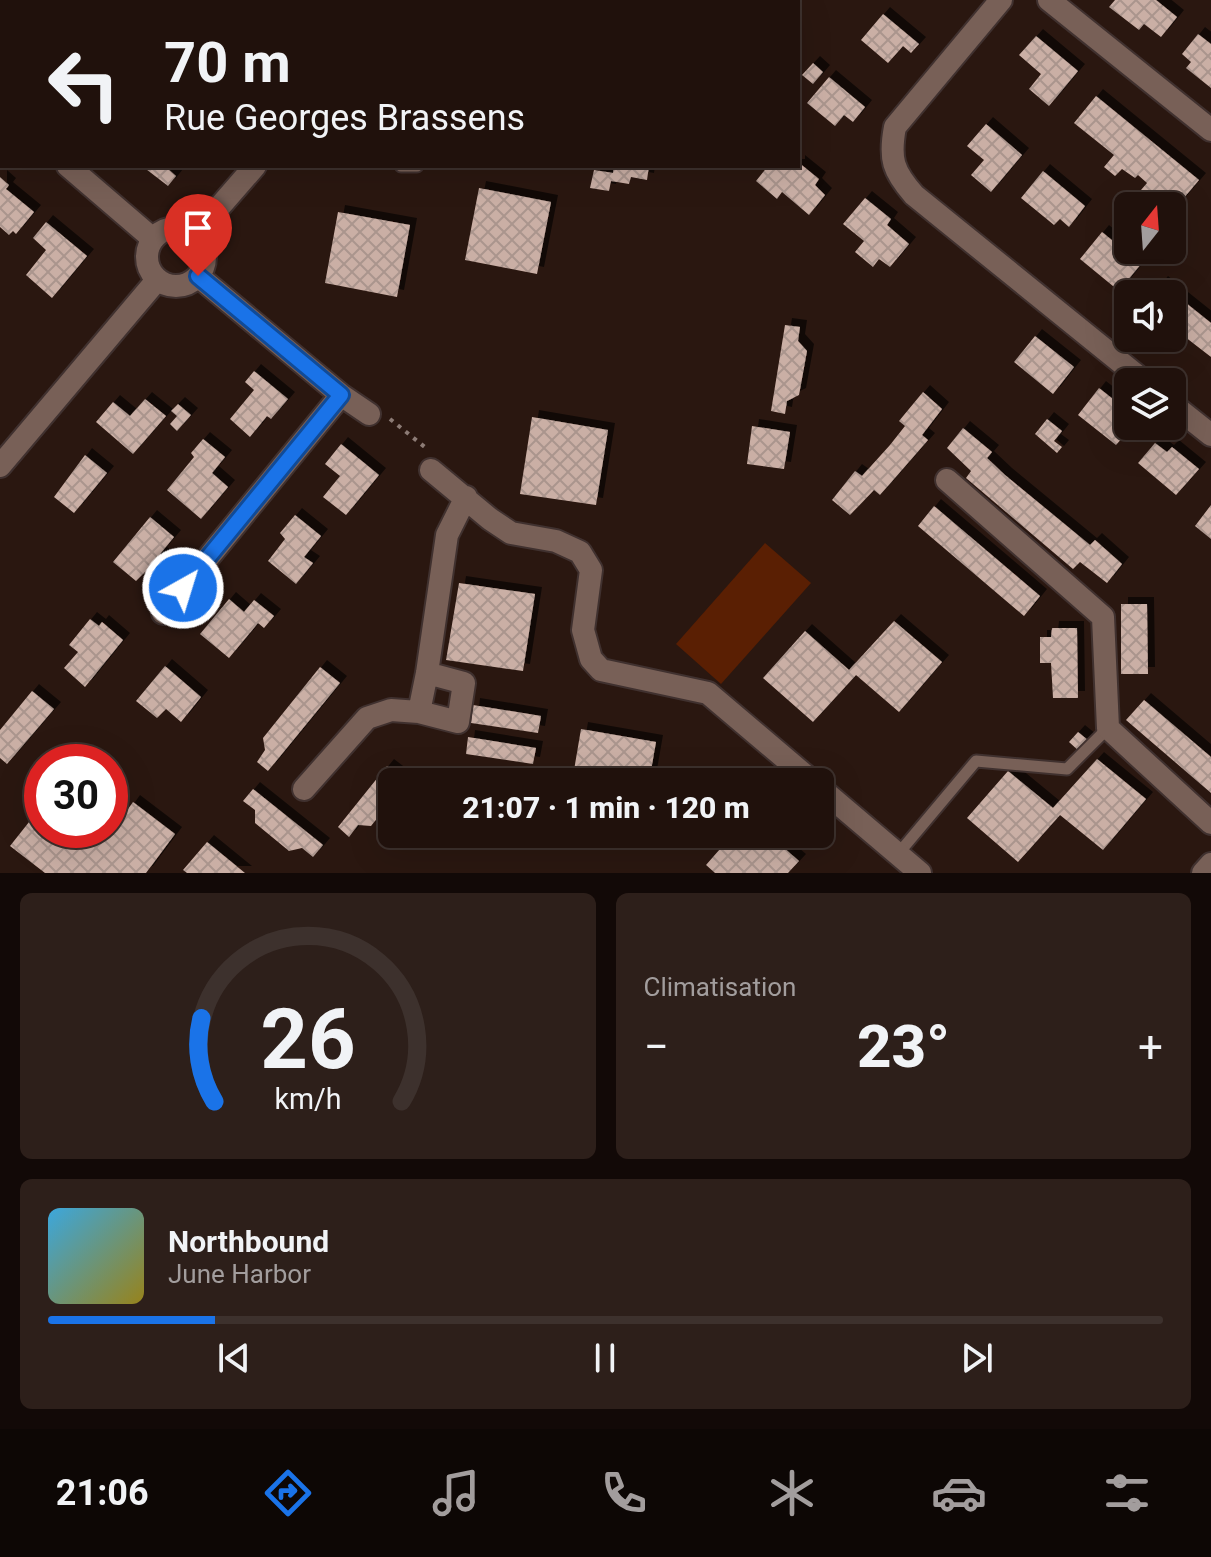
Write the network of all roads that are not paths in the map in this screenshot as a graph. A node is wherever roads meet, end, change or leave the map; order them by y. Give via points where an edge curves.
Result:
1 (1001, 0) edge
2 (1049, 0) edge
3 (1211, 130) edge
4 (70, 168) edge
5 (253, 168) edge
6 (195, 235) junction
7 (153, 239) junction
8 (198, 276) junction
9 (157, 280) junction
10 (1128, 368) edge
11 (341, 395) junction
12 (369, 414) road end
13 (1186, 415) edge
14 (1211, 435) edge
15 (0, 466) edge
16 (431, 470) road end
17 (947, 480) dead end
18 (466, 497) junction
19 (163, 613) dead end
20 (427, 673) junction
21 (419, 712) junction
22 (1108, 728) junction
23 (796, 768) edge
24 (304, 789) dead end
25 (834, 800) edge
26 (1211, 823) edge
27 (898, 854) junction
28 (1211, 864) edge
29 (920, 873) edge
30 (1203, 873) edge

1 - 10 street via 895,127 891,149 897,175 914,195
2 - 3 street
4 - 7 street
5 - 6 street
6 - 7 street via 177,228
6 - 8 street via 205,250
7 - 9 street via 147,265
8 - 9 street via 174,287
8 - 11 street
9 - 15 street
11 - 12 street
11 - 19 street
13 - 14 street
16 - 18 street
17 - 22 street via 1103,617
18 - 20 street via 447,535
18 - 23 street via 511,533 556,541 580,552 591,570 583,630 591,659 601,670 708,693
20 - 21 street
20 - 21 street via 464,683 458,722
21 - 24 street via 391,710 367,718
22 - 26 street
22 - 27 lane via 1067,769 976,761
25 - 27 street
27 - 29 street
28 - 30 street

